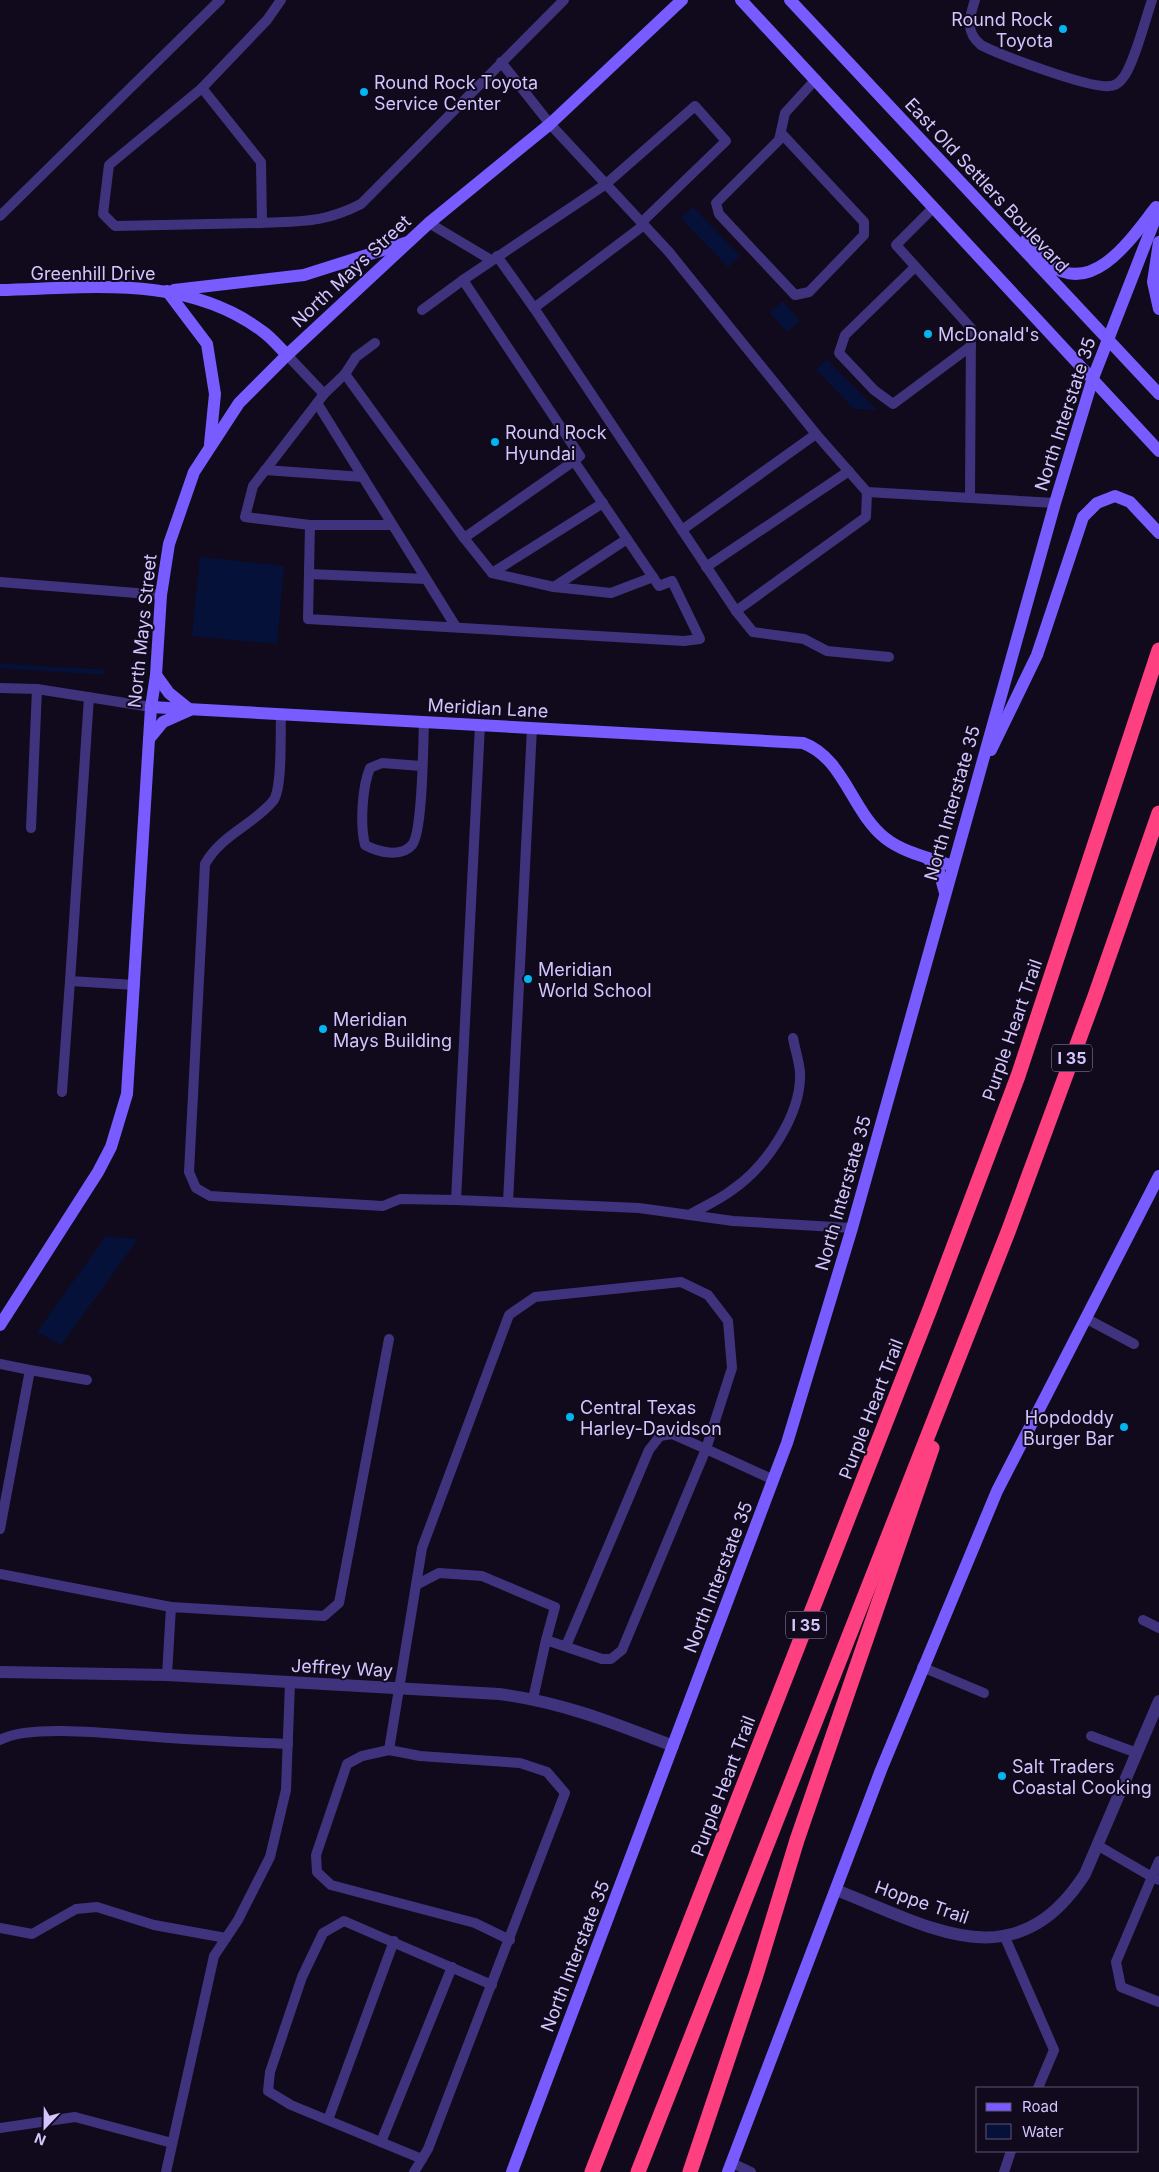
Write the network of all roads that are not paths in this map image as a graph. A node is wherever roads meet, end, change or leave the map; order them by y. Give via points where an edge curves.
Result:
1 (220, 0) edge
2 (281, 0) edge
3 (564, 0) edge
4 (682, 0) edge
5 (741, 0) edge
6 (790, 0) edge
7 (975, 0) edge
8 (1152, 0) edge
9 (501, 62) junction
10 (816, 79) junction
11 (202, 88) junction
12 (550, 124) junction
13 (781, 134) junction
14 (606, 184) junction
15 (976, 199) junction
16 (1159, 203) edge
17 (933, 208) junction
18 (1159, 208) edge
19 (0, 216) edge
20 (262, 223) junction
21 (429, 223) junction
22 (642, 224) junction
23 (411, 241) junction
24 (1159, 242) edge
25 (494, 258) junction
26 (915, 267) junction
27 (462, 280) junction
28 (0, 290) edge
29 (167, 291) junction
30 (534, 308) junction
31 (422, 310) dead end
32 (1159, 310) edge
33 (1108, 339) junction
34 (375, 343) dead end
35 (971, 346) junction
36 (287, 355) junction
37 (345, 374) junction
38 (1093, 378) junction
39 (324, 394) junction
40 (1159, 394) edge
41 (317, 403) junction
42 (816, 434) junction
43 (210, 447) junction
44 (1159, 451) edge
45 (574, 461) junction
46 (265, 470) junction
47 (849, 471) junction
48 (363, 477) junction
49 (867, 492) junction
50 (970, 498) junction
51 (603, 503) junction
52 (1055, 503) junction
53 (310, 525) junction
54 (392, 525) junction
55 (682, 530) junction
56 (1159, 533) edge
57 (464, 538) junction
58 (627, 539) junction
59 (706, 567) junction
60 (492, 573) junction
61 (309, 574) junction
62 (653, 577) junction
63 (426, 579) junction
64 (0, 582) edge
65 (554, 587) junction
66 (161, 595) junction
67 (736, 611) junction
68 (456, 627) junction
69 (1159, 650) edge
70 (889, 657) dead end
71 (156, 675) junction
72 (0, 688) edge
73 (37, 689) junction
74 (89, 697) junction
75 (151, 707) junction
76 (190, 710) junction
77 (281, 714) junction
78 (424, 722) junction
79 (480, 725) junction
80 (532, 728) junction
81 (149, 739) junction
82 (422, 766) junction
83 (977, 779) junction
84 (1159, 813) edge
85 (31, 828) dead end
86 (925, 856) junction
87 (953, 866) junction
88 (945, 894) junction
89 (70, 981) junction
90 (135, 985) junction
91 (793, 1038) dead end
92 (62, 1092) dead end
93 (1159, 1176) edge
94 (456, 1200) junction
95 (508, 1202) junction
96 (689, 1215) junction
97 (852, 1228) junction
98 (980, 1301) junction
99 (1086, 1319) junction
100 (0, 1325) edge
101 (389, 1339) dead end
102 (1134, 1344) dead end
103 (0, 1364) edge
104 (30, 1370) junction
105 (87, 1380) dead end
106 (706, 1449) junction
107 (774, 1480) junction
108 (0, 1529) edge
109 (0, 1574) edge
110 (416, 1585) junction
111 (171, 1607) junction
112 (1143, 1620) dead end
113 (1159, 1628) edge
114 (546, 1640) junction
115 (566, 1646) junction
116 (922, 1668) junction
117 (0, 1672) edge
118 (167, 1675) junction
119 (290, 1682) junction
120 (399, 1688) junction
121 (984, 1693) dead end
122 (534, 1699) junction
123 (1159, 1702) edge
124 (1091, 1736) dead end
125 (0, 1740) edge
126 (288, 1744) junction
127 (673, 1746) junction
128 (389, 1750) junction
129 (1137, 1753) junction
130 (1097, 1845) junction
131 (1159, 1861) edge
132 (1156, 1879) edge
133 (836, 1890) junction
134 (0, 1928) edge
135 (1004, 1935) junction
136 (226, 1938) junction
137 (510, 1940) junction
138 (394, 1941) junction
139 (452, 1967) junction
140 (492, 1985) junction
141 (1159, 2002) edge
142 (1038, 2087) edge
143 (328, 2120) junction
144 (0, 2128) edge
145 (381, 2142) junction
146 (172, 2143) junction
147 (1011, 2152) edge
148 (422, 2159) junction
149 (730, 2168) edge
150 (166, 2172) edge
151 (414, 2172) edge
152 (512, 2172) edge
153 (592, 2172) edge
154 (638, 2172) edge
155 (690, 2172) edge
156 (751, 2172) edge
157 (1004, 2172) edge

1 - 19 lane
2 - 11 lane
3 - 9 lane
4 - 12 main road, North Mays Street
5 - 10 main road
6 - 15 main road, East Old Settlers Boulevard
7 - 8 lane via 969,18 970,31 981,45 1053,73 1100,86 1116,84 1126,73
9 - 12 lane
9 - 20 lane via 361,204 320,220
10 - 13 lane via 785,113
10 - 17 main road
11 - 20 lane via 261,162
11 - 20 lane via 109,165 103,214 115,226
12 - 14 lane
12 - 21 main road, North Mays Street
13 - 13 lane via 779,140 716,203 719,214 795,295 809,292 864,235 864,222
14 - 22 lane
14 - 22 lane via 695,106 726,141
14 - 25 lane
15 - 16 main road via 1019,233 1051,265 1070,273 1088,272 1118,254
15 - 33 main road, East Old Settlers Boulevard
17 - 26 lane via 896,245
17 - 38 main road
18 - 33 main road, North Interstate 35
21 - 23 main road, North Mays Street
21 - 25 lane
22 - 30 lane
22 - 42 lane via 669,252
23 - 29 main road via 304,275
23 - 36 main road, North Mays Street
24 - 32 main road via 1153,282
25 - 27 lane
25 - 30 lane
26 - 35 lane via 971,328
26 - 35 lane via 845,335 839,353 874,390 893,404
27 - 31 lane
27 - 45 lane via 580,456
28 - 29 main road, Greenhill Drive via 131,287
29 - 36 main road, Greenhill Drive via 232,313 263,331
29 - 43 main road via 207,344 215,394
30 - 55 lane
33 - 38 main road, North Interstate 35
33 - 40 main road, East Old Settlers Boulevard
34 - 37 lane via 356,356
35 - 50 lane
36 - 39 lane
36 - 43 main road, North Mays Street via 239,403
37 - 39 lane
37 - 57 lane
38 - 44 main road
38 - 52 main road, North Interstate 35
39 - 41 lane
41 - 46 lane
41 - 48 lane
42 - 47 lane
42 - 55 lane
43 - 66 main road, North Mays Street via 194,472 169,544
45 - 51 lane
45 - 57 lane
46 - 48 lane
46 - 53 lane via 253,486 245,517
47 - 49 lane
47 - 59 lane
48 - 54 lane
49 - 50 lane
49 - 67 lane via 866,517
50 - 52 lane
51 - 58 lane
51 - 60 lane
52 - 83 main road, North Interstate 35
53 - 54 lane
53 - 61 lane
54 - 63 lane
55 - 59 lane
56 - 83 main road via 1130,502 1115,496 1097,503 1084,518 1037,656
57 - 60 lane
58 - 62 lane
58 - 65 lane
59 - 67 lane
60 - 65 lane
61 - 63 lane
61 - 68 lane via 308,619
62 - 65 lane via 610,593
62 - 68 lane via 659,586 672,582 700,639 684,641
63 - 68 lane
64 - 66 lane
66 - 71 main road, North Mays Street
67 - 70 lane via 753,632 804,639 827,651
69 - 153 highway, Purple Heart Trail / I 35 via 1018,1076
71 - 75 main road, North Mays Street
71 - 76 main road via 169,693
72 - 73 lane, Meridian Lane
73 - 74 lane, Meridian Lane
73 - 85 lane
74 - 75 lane, Meridian Lane
74 - 89 lane
75 - 76 main road, Meridian Lane
75 - 81 main road, North Mays Street
76 - 77 main road, Meridian Lane
76 - 81 main road via 163,722
77 - 78 main road, Meridian Lane
77 - 94 lane via 279,779 274,801 212,851 206,864 189,1172 196,1188 210,1196 383,1206 400,1199
78 - 79 main road, Meridian Lane
78 - 82 lane
79 - 80 main road, Meridian Lane
79 - 94 lane
80 - 86 main road, Meridian Lane via 803,743 821,752 884,838 902,850
80 - 95 lane
81 - 90 main road, North Mays Street
82 - 82 lane via 418,831 412,845 399,853 365,846 362,834 366,778 370,768 382,763
83 - 87 main road, North Interstate 35
84 - 98 highway, I 35 via 1095,996
86 - 87 main road, Meridian Lane
86 - 88 main road via 939,871
87 - 88 main road, North Interstate 35
88 - 97 main road, North Interstate 35
89 - 90 lane
89 - 92 lane
90 - 100 main road, North Mays Street via 127,1094 111,1147
91 - 96 lane via 800,1073 793,1113 780,1138 758,1168 733,1190
93 - 99 main road
94 - 95 lane
95 - 96 lane via 639,1208
96 - 97 lane
97 - 107 main road, North Interstate 35
98 - 154 highway, I 35
98 - 155 highway via 909,1518 797,1840
99 - 102 lane
99 - 116 main road via 997,1491
101 - 111 lane via 339,1604 324,1616
103 - 104 lane
104 - 105 lane
104 - 108 lane
106 - 107 lane
106 - 110 lane via 732,1368 728,1321 708,1295 681,1282 535,1297 509,1315 422,1548
106 - 115 lane via 622,1650 611,1659
106 - 115 lane via 672,1434 660,1436 649,1450
107 - 127 main road, North Interstate 35
109 - 111 lane
110 - 114 lane via 439,1573 482,1576 555,1607
110 - 120 lane
111 - 118 lane
112 - 113 lane
114 - 115 lane
114 - 122 lane
116 - 121 lane
116 - 133 main road
117 - 118 street, Jeffrey Way
118 - 119 street, Jeffrey Way
119 - 120 street, Jeffrey Way
119 - 126 lane
120 - 122 street, Jeffrey Way
120 - 128 lane
122 - 127 street, Jeffrey Way via 590,1713
123 - 129 street, Hoppe Trail
124 - 129 lane
125 - 126 lane via 8,1736 52,1732 104,1732
126 - 136 lane via 286,1790 270,1857
127 - 152 main road, North Interstate 35
128 - 137 lane via 420,1756 520,1763 547,1772 565,1793
128 - 137 lane via 362,1756 347,1764 316,1855 317,1872 330,1885 475,1923
129 - 130 street, Hoppe Trail
130 - 132 lane
130 - 135 street, Hoppe Trail via 1072,1895 1056,1911 1026,1929
131 - 132 lane
132 - 141 lane via 1116,1962 1120,1986
133 - 135 street, Hoppe Trail via 959,1936 982,1938
133 - 149 main road
134 - 136 lane via 32,1934 76,1909 97,1907 154,1924
135 - 142 lane via 1054,2050
136 - 146 lane via 214,1956
137 - 140 lane
138 - 139 lane
138 - 143 lane
138 - 143 lane via 344,1921 323,1933 302,1977 270,2072 268,2091 291,2105
139 - 140 lane
139 - 145 lane
140 - 148 lane
143 - 145 lane
144 - 146 lane via 74,2117
145 - 148 lane
146 - 150 lane
147 - 157 lane
148 - 151 lane
149 - 156 lane

